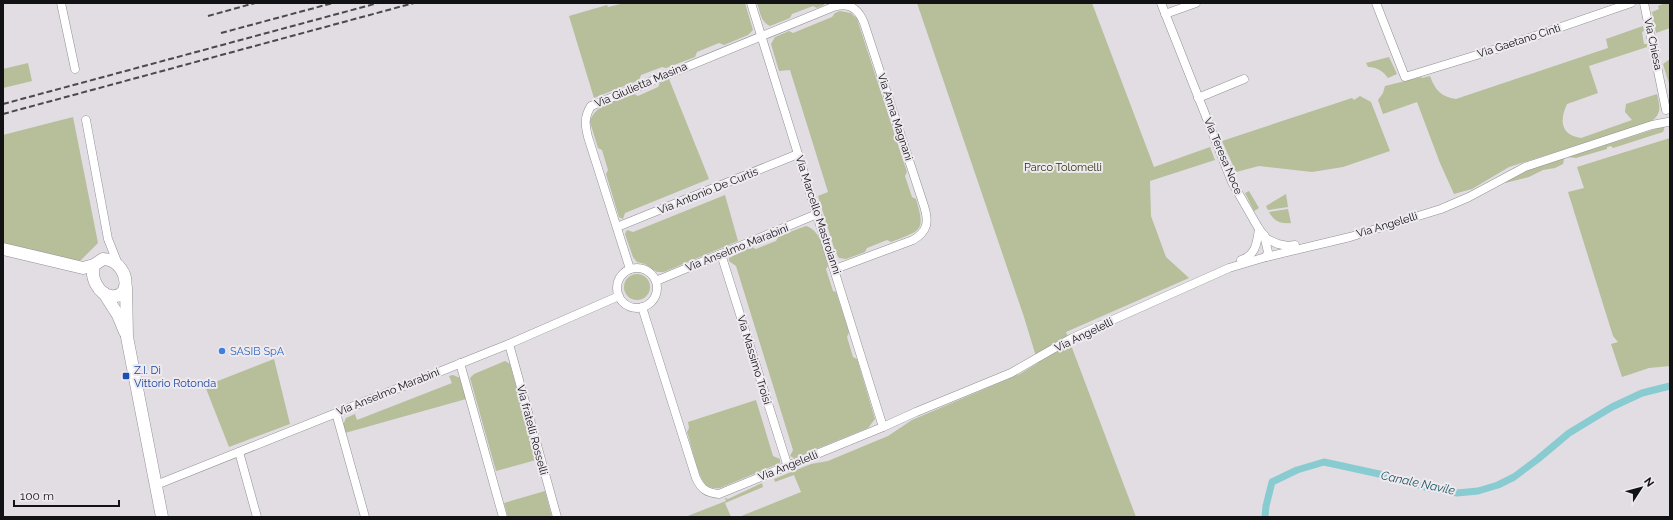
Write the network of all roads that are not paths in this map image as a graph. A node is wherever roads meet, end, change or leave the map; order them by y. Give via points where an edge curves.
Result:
1 (61, 3) edge
2 (751, 3) edge
3 (1161, 3) edge
4 (1196, 3) edge
5 (1376, 3) edge
6 (1632, 3) edge
7 (1644, 3) edge
8 (1165, 14) junction
9 (762, 36) junction
10 (74, 69) dead end
11 (1244, 80) dead end
12 (1661, 86) junction
13 (1670, 95) edge
14 (1198, 98) junction
15 (1668, 115) edge
16 (86, 120) dead end
17 (798, 154) junction
18 (818, 214) junction
19 (617, 227) junction
20 (1260, 234) junction
21 (108, 239) junction
22 (1343, 239) junction
23 (3, 249) edge
24 (721, 254) junction
25 (1266, 256) junction
26 (97, 263) junction
27 (66, 264) junction
28 (119, 267) junction
29 (630, 269) junction
30 (835, 270) junction
31 (1215, 275) junction
32 (656, 281) junction
33 (126, 287) junction
34 (100, 289) junction
35 (619, 296) junction
36 (642, 307) junction
37 (127, 337) junction
38 (508, 344) junction
39 (460, 363) junction
40 (336, 413) junction
41 (883, 427) junction
42 (239, 452) junction
43 (788, 466) junction
44 (156, 485) junction
45 (162, 517) edge
46 (257, 517) edge
47 (365, 517) edge
48 (503, 517) edge
49 (557, 517) edge

1 - 10 street
2 - 9 street, Via Marcello Mastroianni
3 - 8 street, Via Teresa Noce
4 - 8 street
5 - 6 street, Via Gaetano Cinti via 1405,77
7 - 12 street, Via Chiesa
8 - 14 street, Via Teresa Noce
9 - 17 street, Via Marcello Mastroianni
9 - 19 street, Via Giulietta Masina via 590,106 585,114 585,124
9 - 30 street, Via Anna Magnani via 840,5 852,6 862,16 924,206 927,223 921,235
11 - 14 street
12 - 13 street, Via Chiesa
12 - 15 street, Via Chiesa
14 - 20 street, Via Teresa Noce via 1232,182
15 - 22 street, Via Angelelli via 1652,126 1525,166 1455,204
16 - 21 street
17 - 18 street, Via Marcello Mastroianni
17 - 19 street, Via Antonio De Curtis
18 - 24 street, Via Anselmo Marabini
18 - 30 street, Via Marcello Mastroianni
19 - 29 street, Via Giulietta Masina
20 - 22 street via 1278,244 1288,246 1314,240
20 - 25 street, Via Teresa Noce via 1263,253
20 - 31 street via 1255,250 1247,258 1226,266
21 - 26 street via 105,252
21 - 28 street
22 - 25 street, Via Angelelli
23 - 27 street
24 - 32 street, Via Anselmo Marabini
24 - 43 street, Via Massimo Troisi
25 - 31 street, Via Angelelli
26 - 27 street via 83,268
26 - 28 street via 108,259
26 - 34 street via 92,274
27 - 34 street
28 - 33 street via 125,276
29 - 32 street via 644,269
29 - 35 street via 620,278
30 - 41 street, Via Marcello Mastroianni
31 - 41 street, Via Angelelli via 1072,338 1011,373
32 - 36 street via 656,295
33 - 34 street via 123,292 112,296
33 - 37 street
34 - 37 street via 118,315
35 - 36 street via 630,307
35 - 38 street, Via Anselmo Marabini
36 - 43 street, Via Angelelli via 700,487 705,491 719,494
37 - 44 street
38 - 39 street, Via Anselmo Marabini
38 - 49 street, Via fratelli Rosselli
39 - 40 street, Via Anselmo Marabini
39 - 48 street
40 - 42 street, Via Anselmo Marabini
40 - 47 street
41 - 43 street, Via Angelelli
42 - 44 street, Via Anselmo Marabini
42 - 46 street
44 - 45 street

